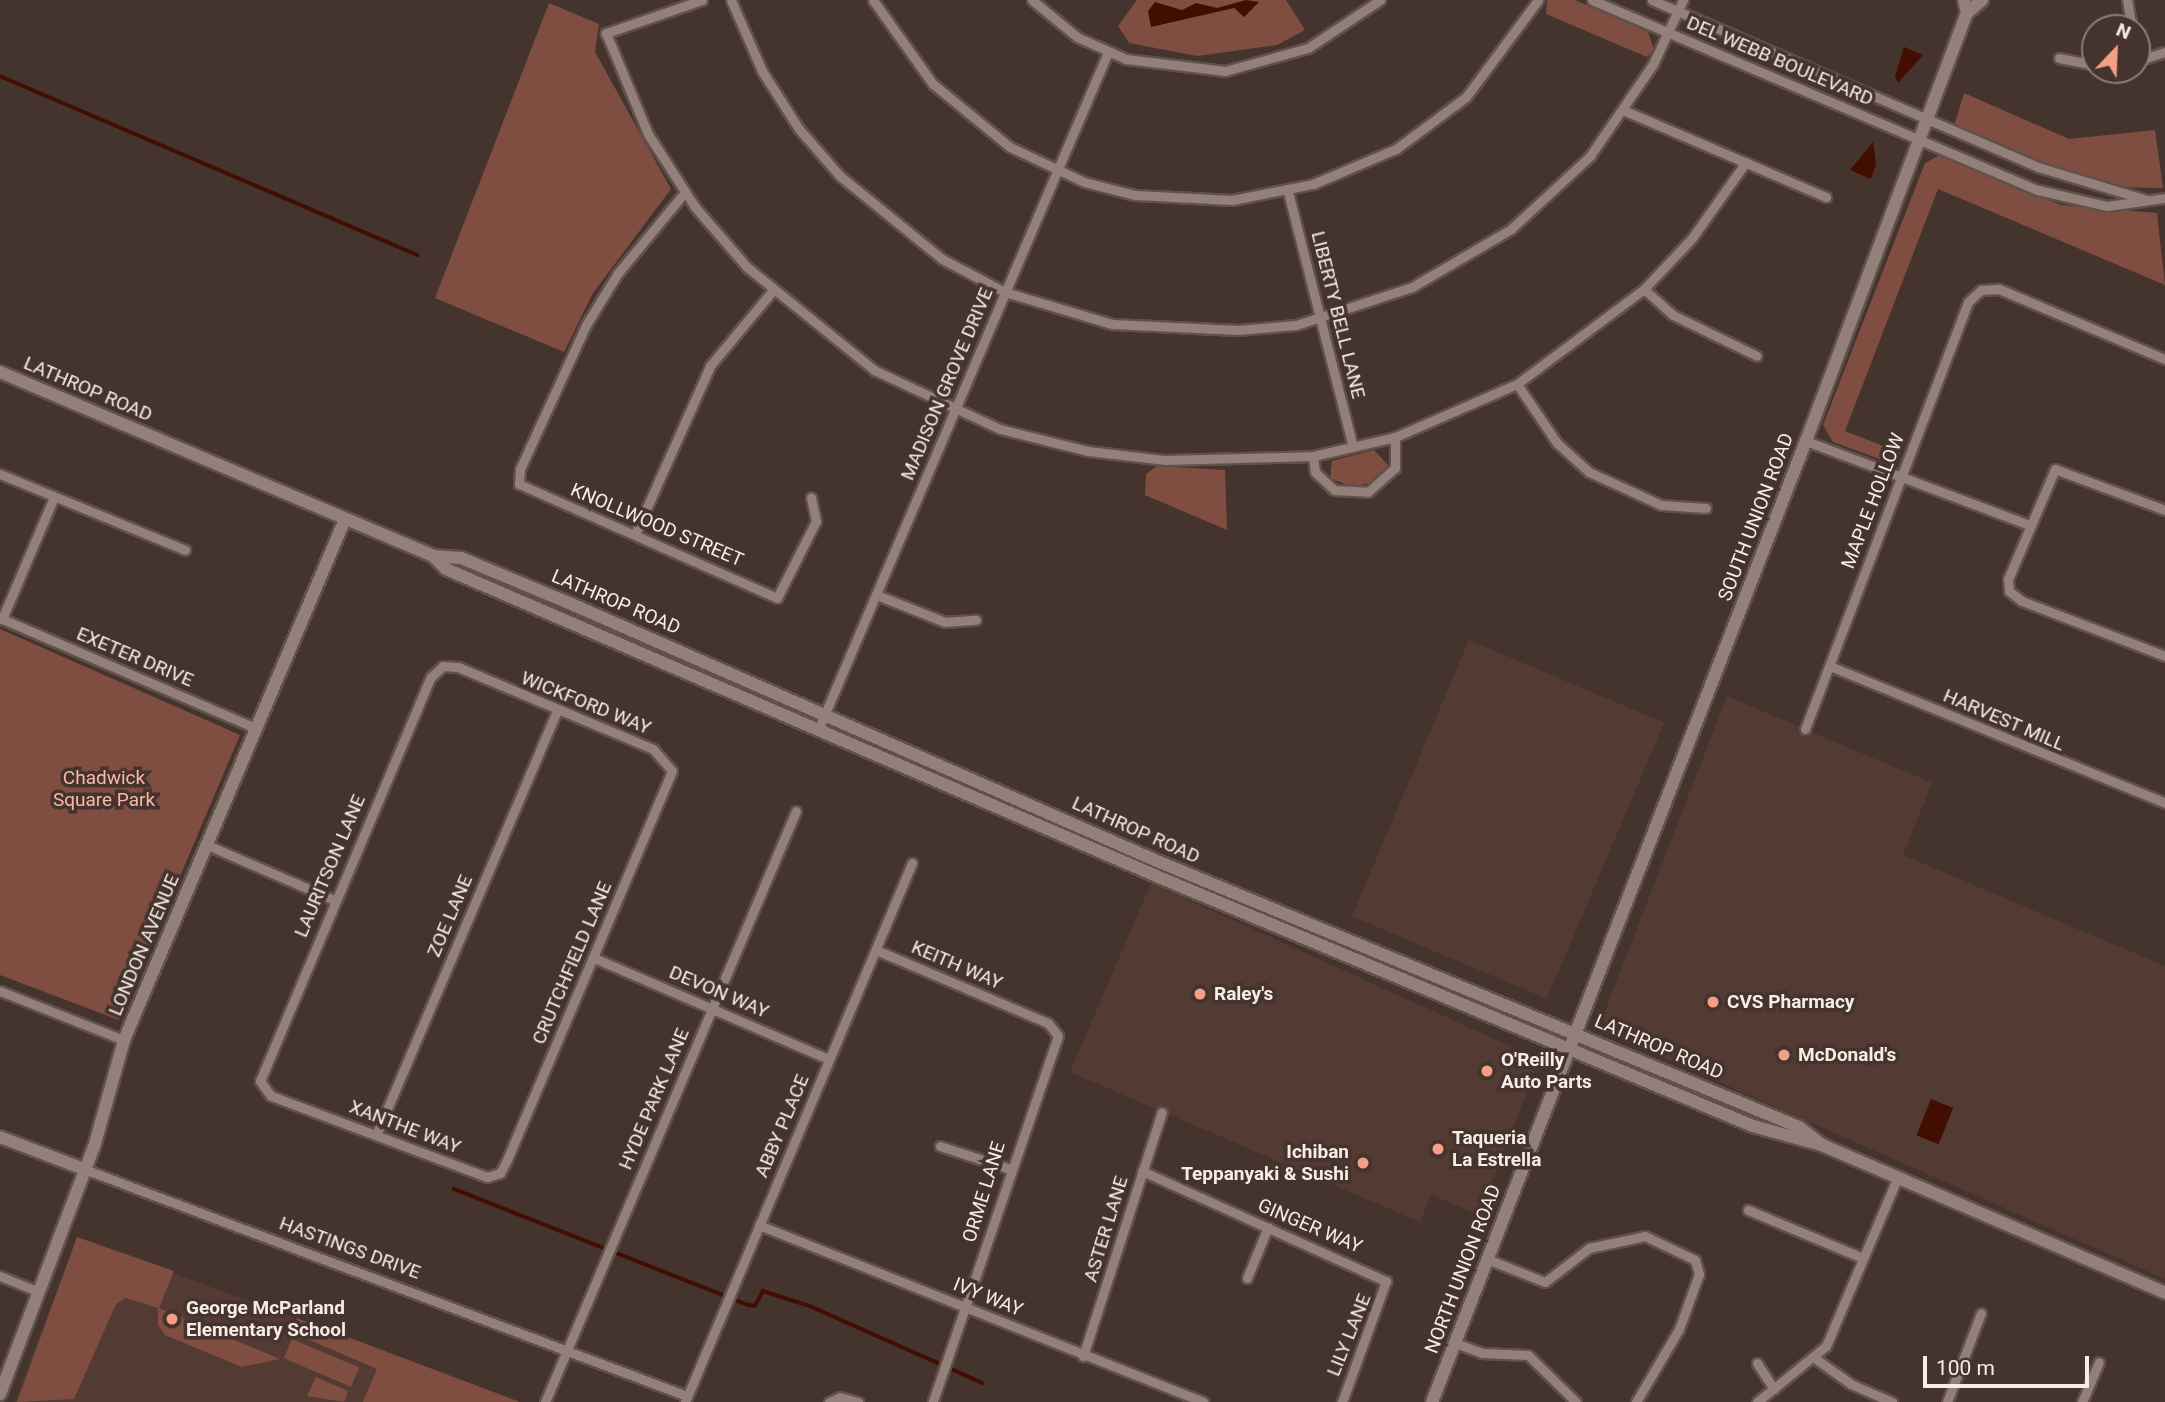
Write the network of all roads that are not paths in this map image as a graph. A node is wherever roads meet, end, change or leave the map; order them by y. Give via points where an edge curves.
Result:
1 (702, 0) edge
2 (731, 0) edge
3 (873, 0) edge
4 (1032, 0) edge
5 (1380, 0) edge
6 (1538, 0) edge
7 (1592, 0) edge
8 (1653, 0) edge
9 (1683, 0) edge
10 (1982, 0) edge
11 (1965, 7) edge
12 (1678, 11) junction
13 (1667, 33) junction
14 (1108, 52) junction
15 (2059, 58) dead end
16 (2081, 62) edge
17 (1623, 110) junction
18 (1925, 120) junction
19 (1916, 138) junction
20 (1746, 162) junction
21 (1057, 170) junction
22 (685, 192) junction
23 (1288, 192) junction
24 (1826, 197) dead end
25 (2165, 198) edge
26 (2147, 200) junction
27 (1644, 289) junction
28 (773, 290) junction
29 (1005, 292) junction
30 (1321, 318) junction
31 (1757, 356) dead end
32 (2165, 359) edge
33 (0, 372) edge
34 (1517, 384) junction
35 (957, 410) junction
36 (1395, 436) junction
37 (1806, 441) junction
38 (1353, 447) junction
39 (1313, 456) junction
40 (0, 474) edge
41 (1900, 476) junction
42 (54, 497) junction
43 (811, 498) dead end
44 (1706, 508) dead end
45 (2165, 510) edge
46 (345, 519) junction
47 (2029, 525) junction
48 (635, 534) junction
49 (185, 551) dead end
50 (433, 556) junction
51 (877, 595) junction
52 (1, 618) edge
53 (976, 620) dead end
54 (2165, 656) edge
55 (1830, 666) junction
56 (486, 679) joint
57 (557, 710) junction
58 (825, 713) junction
59 (256, 728) junction
60 (1805, 729) dead end
61 (818, 730) junction
62 (670, 763) joint
63 (2165, 803) edge
64 (796, 811) dead end
65 (208, 845) junction
66 (912, 863) dead end
67 (1166, 865) junction
68 (1161, 878) junction
69 (334, 900) junction
70 (876, 950) junction
71 (594, 958) junction
72 (0, 991) edge
73 (712, 1008) junction
74 (1024, 1013) joint
75 (1575, 1033) junction
76 (124, 1040) junction
77 (1569, 1049) junction
78 (829, 1059) junction
79 (300, 1106) joint
80 (1162, 1112) dead end
81 (376, 1135) junction
82 (0, 1137) edge
83 (1822, 1144) junction
84 (940, 1146) dead end
85 (1010, 1169) junction
86 (85, 1170) junction
87 (1142, 1171) junction
88 (497, 1175) joint
89 (1897, 1179) junction
90 (1748, 1210) dead end
91 (759, 1225) junction
92 (1268, 1227) junction
93 (1863, 1258) junction
94 (1487, 1259) junction
95 (0, 1276) edge
96 (1247, 1278) dead end
97 (1386, 1281) joint
98 (39, 1292) junction
99 (2165, 1293) edge
100 (967, 1307) junction
101 (1981, 1313) dead end
102 (1455, 1343) junction
103 (567, 1348) junction
104 (1083, 1356) junction
105 (1816, 1359) junction
106 (2099, 1362) dead end
107 (1757, 1363) dead end
108 (1774, 1389) junction
109 (0, 1394) edge
110 (686, 1399) edge
111 (545, 1402) edge
112 (829, 1402) edge
113 (858, 1402) edge
114 (933, 1402) edge
115 (1203, 1402) edge
116 (1342, 1402) edge
117 (1432, 1402) edge
118 (1576, 1402) edge
119 (1636, 1402) edge
120 (1757, 1402) edge
121 (1892, 1402) edge
122 (1947, 1402) edge
123 (2082, 1402) edge

1 - 22 street via 606,33 648,134
2 - 29 street via 762,71 799,130 840,176 920,244
3 - 21 street via 933,84 1010,147
4 - 14 street via 1077,37
5 - 14 street via 1329,38 1247,69 1159,68
6 - 23 street via 1489,73 1432,124 1360,167
7 - 13 street, DEL WEBB BOULEVARD
8 - 12 street, DEL WEBB BOULEVARD
9 - 12 street
10 - 11 main road, SOUTH UNION ROAD
11 - 18 main road, SOUTH UNION ROAD
12 - 13 street
12 - 18 street, DEL WEBB BOULEVARD
13 - 17 street
13 - 19 street, DEL WEBB BOULEVARD
14 - 21 street, MADISON GROVE DRIVE
15 - 16 street
17 - 20 street
17 - 30 street via 1556,193 1463,262
18 - 19 main road, SOUTH UNION ROAD
18 - 26 street, DEL WEBB BOULEVARD via 2088,187
19 - 26 street, DEL WEBB BOULEVARD via 2038,190 2107,206
19 - 37 main road, SOUTH UNION ROAD
20 - 24 street
20 - 27 street via 1692,238
21 - 23 street via 1135,195 1179,200
21 - 29 street, MADISON GROVE DRIVE
22 - 28 street
22 - 48 street, KNOLLWOOD STREET via 618,273 586,325 520,469 519,484
23 - 30 street, LIBERTY BELL LANE
25 - 26 street, DEL WEBB BOULEVARD
27 - 31 street via 1673,315
27 - 34 street
28 - 35 street via 874,370
28 - 48 street via 710,366
29 - 30 street via 1112,324 1172,330 1238,330
29 - 35 street, MADISON GROVE DRIVE
30 - 38 street, LIBERTY BELL LANE
32 - 41 street, MAPLE HOLLOW via 2020,297 1981,290 1968,302
33 - 46 main road, LATHROP ROAD
34 - 36 street
34 - 44 street via 1557,443 1589,472 1661,505
35 - 39 street via 1088,452 1165,460
35 - 51 street, MADISON GROVE DRIVE
36 - 38 street
36 - 39 street via 1395,468 1368,492 1334,490 1315,472
37 - 41 street
37 - 75 main road, SOUTH UNION ROAD
38 - 39 street
40 - 42 street
41 - 47 street
41 - 55 street, MAPLE HOLLOW
42 - 49 street
42 - 52 street
43 - 48 street, KNOLLWOOD STREET via 816,521 783,597
45 - 47 street via 2055,469
46 - 50 main road, LATHROP ROAD
46 - 59 main road, LONDON AVENUE
47 - 54 street via 2009,591
50 - 58 main road, LATHROP ROAD via 461,558
50 - 61 main road, LATHROP ROAD via 446,569
51 - 53 street via 945,622
51 - 58 street, MADISON GROVE DRIVE
52 - 59 street, EXETER DRIVE
55 - 60 street, MAPLE HOLLOW
55 - 63 street, HARVEST MILL
56 - 57 street, WICKFORD WAY
56 - 69 street, LAURITSON LANE via 458,667 436,668
57 - 62 street, WICKFORD WAY via 653,749
57 - 81 street, ZOE LANE
58 - 61 street, MADISON GROVE DRIVE
58 - 67 main road, LATHROP ROAD
59 - 65 main road, LONDON AVENUE
61 - 68 main road, LATHROP ROAD
62 - 71 street, CRUTCHFIELD LANE via 668,784
64 - 73 street, HYDE PARK LANE
65 - 69 street
65 - 76 main road, LONDON AVENUE
66 - 70 street, ABBY PLACE
67 - 68 main road
67 - 75 main road, LATHROP ROAD
68 - 77 main road, LATHROP ROAD
69 - 79 street, LAURITSON LANE via 259,1076 271,1096
70 - 74 street, KEITH WAY
70 - 78 street, ABBY PLACE
71 - 73 street, DEVON WAY
71 - 88 street, CRUTCHFIELD LANE
72 - 76 street
73 - 78 street, DEVON WAY
73 - 103 street, HYDE PARK LANE
74 - 85 street, ORME LANE via 1055,1029 1058,1042
75 - 77 main road, NORTH UNION ROAD
75 - 83 main road, LATHROP ROAD via 1800,1127
76 - 86 main road, LONDON AVENUE
77 - 83 main road, LATHROP ROAD via 1753,1125
77 - 94 main road, NORTH UNION ROAD
78 - 91 street, ABBY PLACE
79 - 81 street, XANTHE WAY
80 - 87 street, ASTER LANE
81 - 88 street, XANTHE WAY via 479,1175
82 - 86 main road, HASTINGS DRIVE
83 - 89 main road, LATHROP ROAD
84 - 85 street
85 - 100 street, ORME LANE
86 - 98 main road, LONDON AVENUE
86 - 103 street, HASTINGS DRIVE
87 - 92 street, GINGER WAY
87 - 104 street, ASTER LANE
89 - 93 street
89 - 99 main road, LATHROP ROAD
90 - 93 street
91 - 100 street, IVY WAY
91 - 110 street, ABBY PLACE
92 - 96 street
92 - 97 street, GINGER WAY
93 - 105 street
94 - 102 main road, NORTH UNION ROAD
94 - 119 street via 1545,1282 1589,1248 1645,1236 1695,1260 1699,1274 1679,1329
95 - 98 street
97 - 116 street, LILY LANE
98 - 109 main road, LONDON AVENUE
100 - 104 street, IVY WAY
100 - 114 street, ORME LANE
101 - 122 street
102 - 117 main road, NORTH UNION ROAD
102 - 118 street via 1482,1353 1528,1355
103 - 110 street, HASTINGS DRIVE
103 - 111 street, HYDE PARK LANE
104 - 115 street, IVY WAY
105 - 108 street
105 - 121 street via 1851,1384
106 - 123 street
107 - 108 street
108 - 120 street
112 - 113 street via 840,1397

